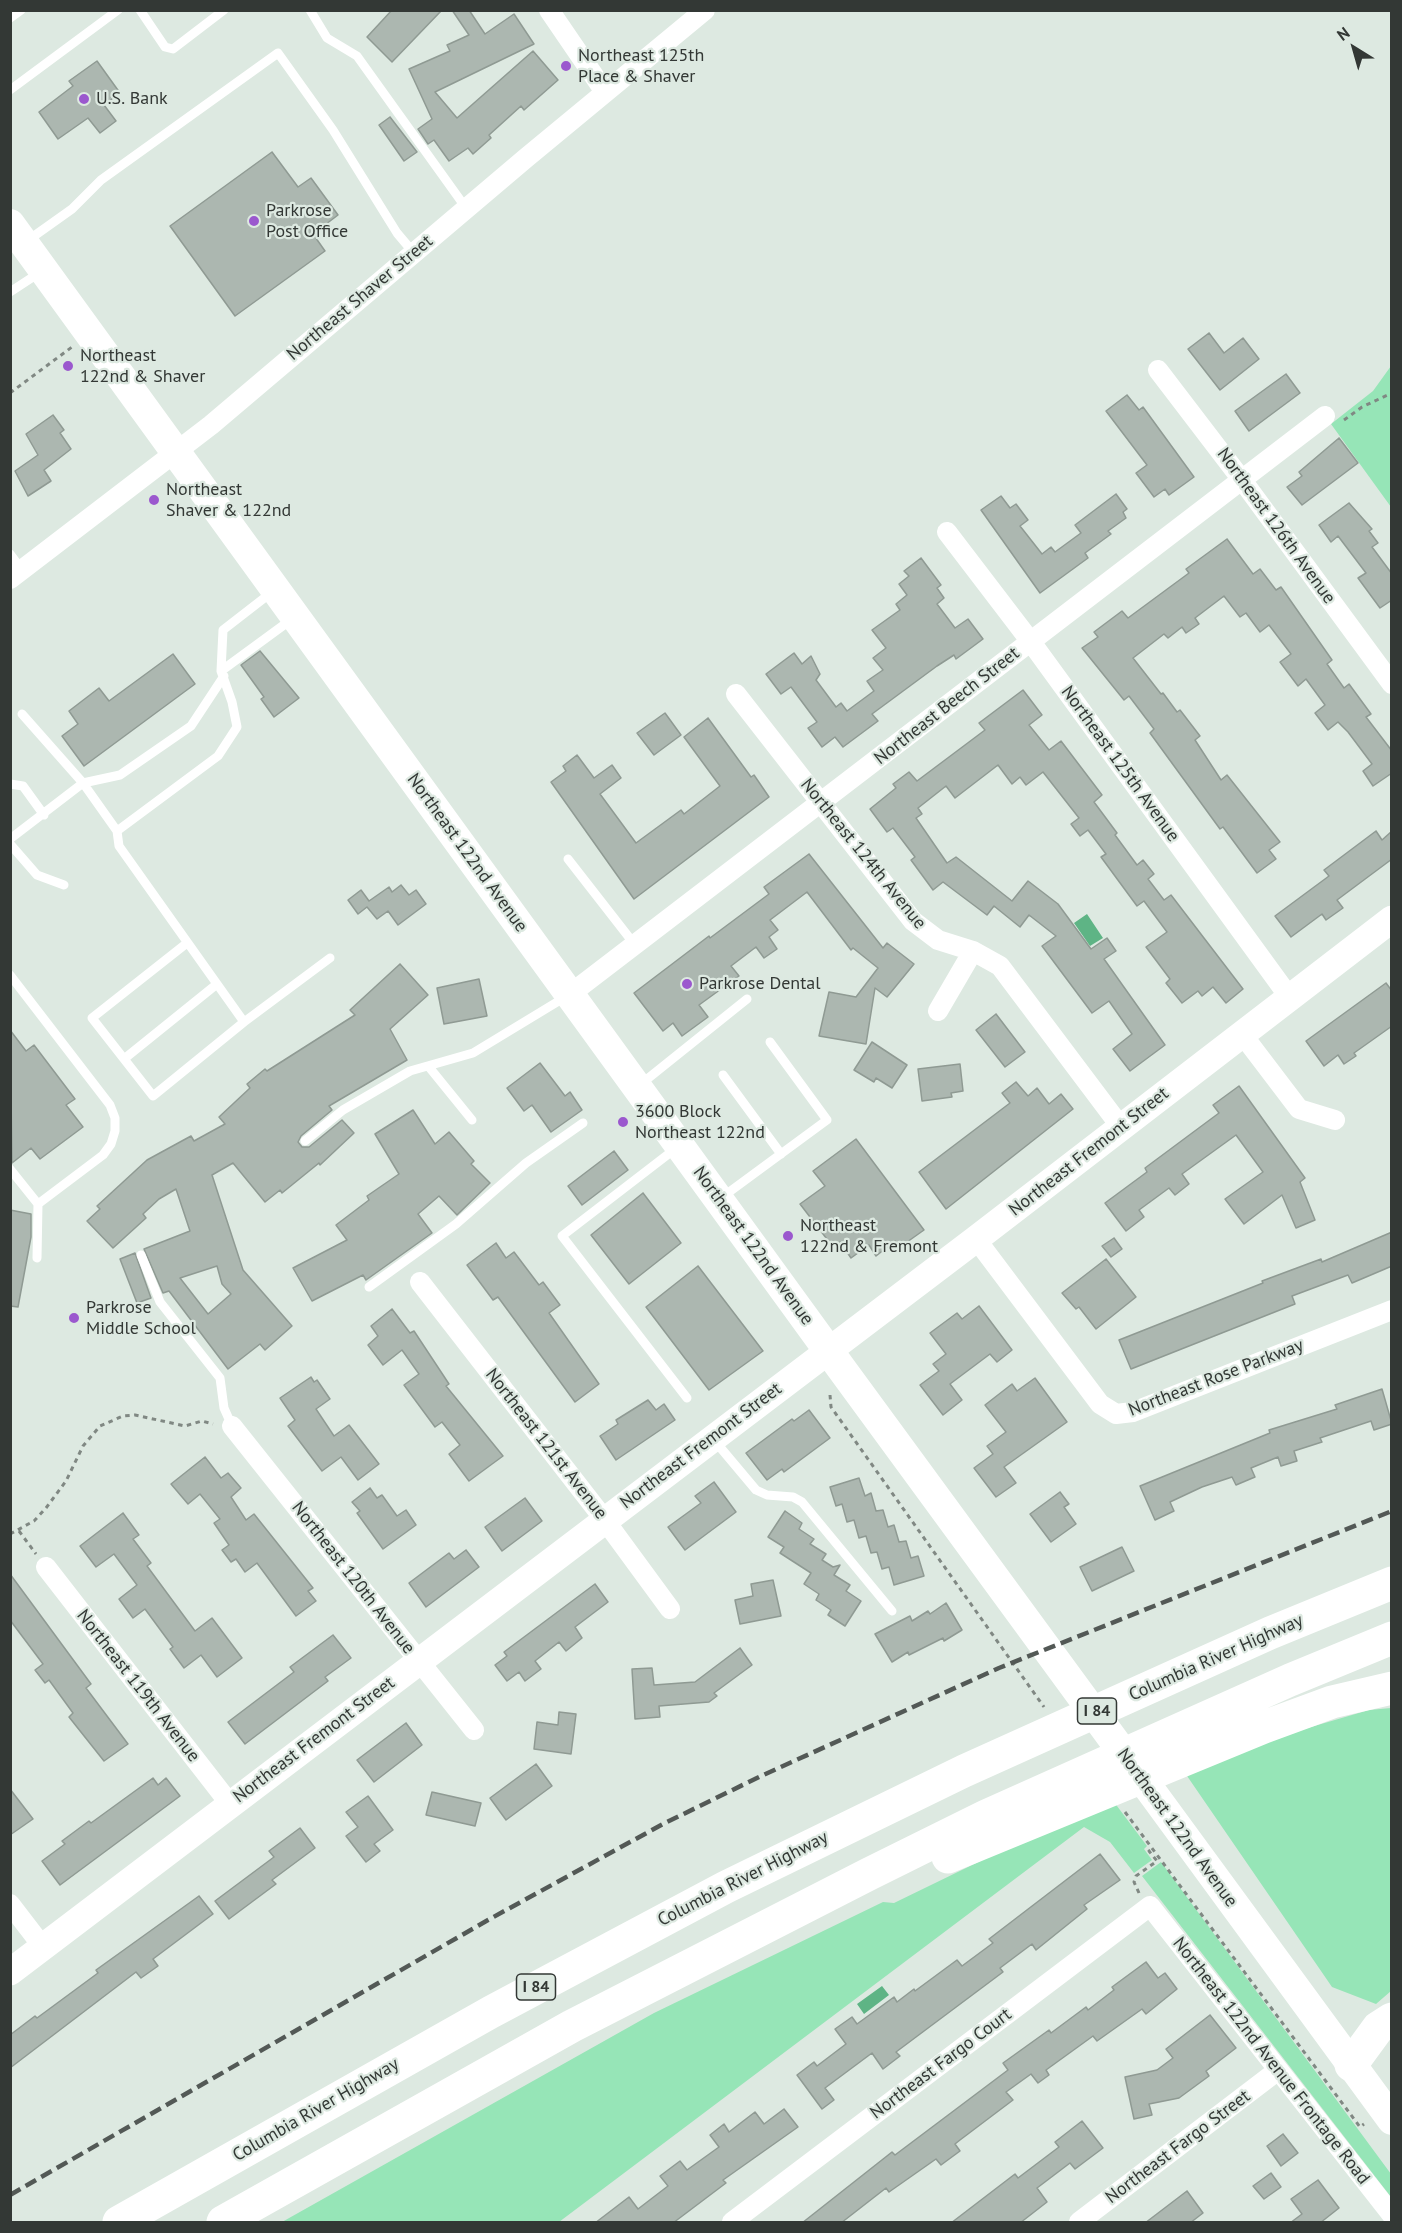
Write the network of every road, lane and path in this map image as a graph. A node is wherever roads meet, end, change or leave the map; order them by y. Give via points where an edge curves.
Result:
1 (21, 10) edge
2 (118, 10) edge
3 (140, 10) edge
4 (224, 10) edge
5 (310, 10) edge
6 (549, 10) edge
7 (705, 10) edge
8 (10, 18) edge
9 (10, 90) edge
10 (605, 92) junction
11 (466, 208) junction
12 (17, 233) edge
13 (413, 252) junction
14 (44, 270) junction
15 (10, 292) edge
16 (90, 334) junction
17 (1158, 370) dead end
18 (10, 393) edge
19 (1392, 393) edge
20 (1320, 419) joint
21 (178, 452) junction
22 (1242, 480) junction
23 (947, 532) dead end
24 (10, 554) edge
25 (16, 574) edge
26 (277, 589) junction
27 (296, 616) junction
28 (1031, 642) junction
29 (223, 674) junction
30 (1392, 684) edge
31 (736, 694) dead end
32 (22, 714) dead end
33 (83, 783) junction
34 (10, 784) edge
35 (820, 804) junction
36 (44, 815) junction
37 (117, 831) junction
38 (10, 839) edge
39 (10, 844) edge
40 (568, 859) dead end
41 (64, 885) dead end
42 (1392, 919) edge
43 (188, 943) junction
44 (635, 945) junction
45 (973, 951) junction
46 (330, 958) dead end
47 (10, 975) edge
48 (217, 984) junction
49 (569, 995) junction
50 (1290, 998) junction
51 (747, 999) dead end
52 (938, 1011) dead end
53 (244, 1022) junction
54 (1242, 1034) junction
55 (770, 1042) dead end
56 (124, 1059) junction
57 (429, 1066) junction
58 (723, 1075) dead end
59 (637, 1087) junction
60 (472, 1120) dead end
61 (1335, 1120) dead end
62 (583, 1123) dead end
63 (1121, 1127) junction
64 (305, 1141) dead end
65 (680, 1146) junction
66 (781, 1154) junction
67 (10, 1169) edge
68 (719, 1199) junction
69 (38, 1204) junction
70 (976, 1239) junction
71 (141, 1255) dead end
72 (37, 1258) dead end
73 (412, 1272) junction
74 (369, 1287) dead end
75 (1392, 1310) edge
76 (828, 1350) junction
77 (687, 1398) dead end
78 (232, 1426) junction
79 (712, 1438) junction
80 (604, 1519) junction
81 (19, 1531) junction
82 (10, 1534) edge
83 (46, 1568) joint
84 (1392, 1582) edge
85 (670, 1609) dead end
86 (892, 1611) dead end
87 (1392, 1638) edge
88 (418, 1661) junction
89 (1392, 1688) edge
90 (1258, 1712) junction
91 (474, 1730) dead end
92 (230, 1804) junction
93 (1153, 1849) dead end
94 (10, 1904) edge
95 (1150, 1906) junction
96 (43, 1947) junction
97 (10, 1972) edge
98 (1392, 2019) edge
99 (1392, 2046) edge
100 (1351, 2065) junction
101 (1277, 2071) junction
102 (1392, 2120) edge
103 (1392, 2215) edge
104 (119, 2223) edge
105 (223, 2223) edge
106 (732, 2223) edge
107 (1079, 2223) edge

1 - 8 lane
2 - 9 lane
3 - 4 lane via 165,47 173,49
5 - 11 lane via 327,38 357,56
6 - 10 street
7 - 10 street, Northeast Shaver Street
10 - 11 street, Northeast Shaver Street
11 - 13 street, Northeast Shaver Street
12 - 13 lane via 72,209 101,180 278,53
12 - 14 main road, Northeast 122nd Avenue
13 - 21 street, Northeast Shaver Street
14 - 15 lane
14 - 16 main road, Northeast 122nd Avenue
16 - 18 path
16 - 21 main road, Northeast 122nd Avenue
17 - 22 street, Northeast 126th Avenue
19 - 20 path via 1362,407 1325,434
20 - 22 street, Northeast Beech Street
21 - 25 street, Northeast Shaver Street
21 - 26 main road, Northeast 122nd Avenue
22 - 28 street, Northeast Beech Street
22 - 30 street, Northeast 126th Avenue
23 - 28 street, Northeast 125th Avenue
24 - 25 lane
26 - 27 main road, Northeast 122nd Avenue
26 - 29 lane via 223,630
27 - 29 lane
27 - 49 main road, Northeast 122nd Avenue
28 - 35 street, Northeast Beech Street
28 - 50 street, Northeast 125th Avenue
29 - 33 lane via 191,726 120,775
29 - 37 lane via 237,727 218,756
31 - 35 street, Northeast 124th Avenue
32 - 33 lane
33 - 36 lane
33 - 37 lane
34 - 36 lane via 23,786
35 - 44 street, Northeast Beech Street
35 - 45 street, Northeast 124th Avenue via 924,932
36 - 38 lane
37 - 43 lane via 119,846
39 - 41 lane via 37,875
40 - 44 lane
42 - 50 main road, Northeast Fremont Street
43 - 48 lane
43 - 56 lane via 92,1018
44 - 49 street, Northeast Beech Street
45 - 52 street
45 - 63 street, Northeast 124th Avenue via 1000,966 1011,979
46 - 53 lane
47 - 69 lane via 110,1105 115,1118 113,1138 103,1155
48 - 53 lane
48 - 56 lane
49 - 57 lane via 473,1053
49 - 59 main road, Northeast 122nd Avenue
50 - 54 main road, Northeast Fremont Street
51 - 59 lane
53 - 56 lane via 153,1096
54 - 61 street via 1299,1109
54 - 63 main road, Northeast Fremont Street
55 - 66 lane via 827,1120
57 - 60 lane
57 - 64 lane via 410,1071 343,1110
58 - 66 lane
59 - 65 main road, Northeast 122nd Avenue
62 - 73 lane via 525,1163 456,1224
63 - 70 main road, Northeast Fremont Street
65 - 68 main road, Northeast 122nd Avenue
65 - 77 lane via 562,1236
66 - 68 lane
67 - 69 lane
68 - 76 main road, Northeast 122nd Avenue
69 - 72 lane
70 - 75 street, Northeast Rose Parkway via 1100,1404 1116,1414 1133,1412
70 - 76 main road, Northeast Fremont Street
71 - 78 lane via 160,1302 220,1378 224,1408
73 - 74 lane
73 - 80 street, Northeast 121st Avenue
76 - 79 main road, Northeast Fremont Street
76 - 100 main road, Northeast 122nd Avenue
78 - 81 path via 202,1421 185,1426 135,1415 110,1421 100,1426 83,1446 66,1481 46,1508
78 - 88 street, Northeast 120th Avenue
79 - 80 main road, Northeast Fremont Street
79 - 86 lane via 756,1490 802,1502
80 - 85 street, Northeast 121st Avenue
80 - 88 main road, Northeast Fremont Street
81 - 82 path
81 - 83 path
83 - 92 street, Northeast 119th Avenue
84 - 104 highway, Columbia River Highway / I 84 via 964,1771 726,1887 549,1979
87 - 90 highway
88 - 91 street, Northeast 120th Avenue
88 - 92 main road, Northeast Fremont Street
89 - 90 highway
90 - 105 highway via 991,1827 635,1992
92 - 96 main road, Northeast Fremont Street
93 - 95 path via 1149,1851 1157,1861 1136,1876 1134,1882
94 - 96 street
95 - 101 street, Northeast 122nd Avenue Frontage Road
95 - 106 street, Northeast Fargo Court
96 - 97 main road, Northeast Fremont Street
98 - 100 highway via 1378,2028
99 - 100 highway
100 - 102 main road, Northeast 122nd Avenue
101 - 103 street, Northeast 122nd Avenue Frontage Road
101 - 107 street, Northeast Fargo Street

